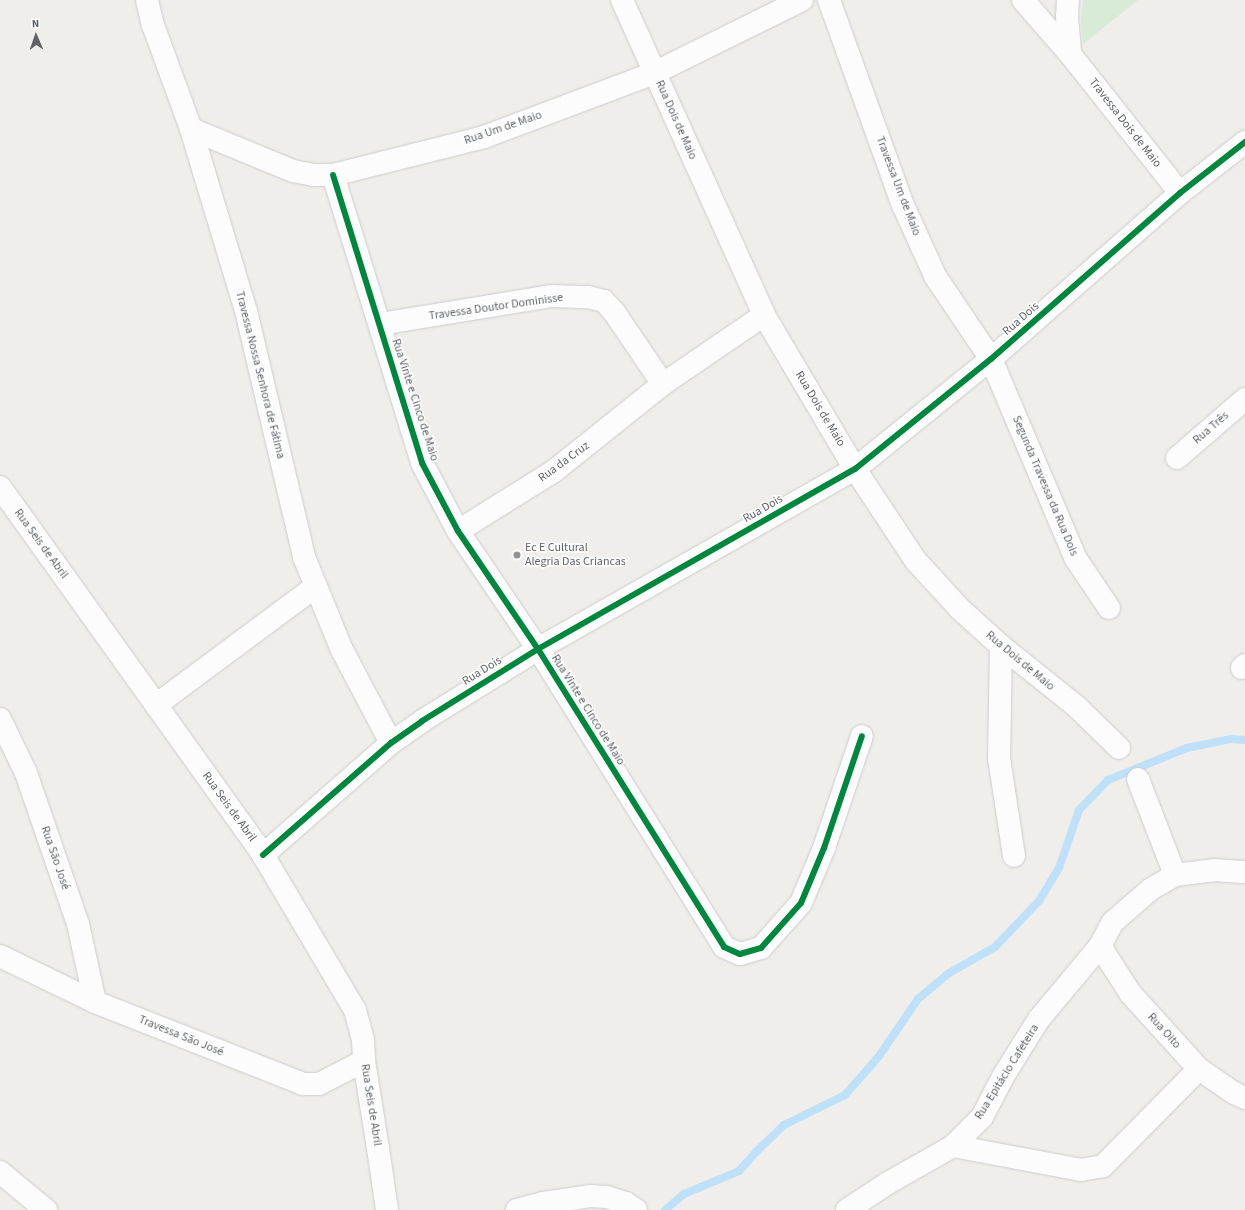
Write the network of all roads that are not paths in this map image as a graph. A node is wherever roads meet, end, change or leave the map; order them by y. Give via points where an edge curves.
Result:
1 (147, 0) edge
2 (622, 0) edge
3 (802, 0) edge
4 (829, 0) edge
5 (1023, 0) edge
6 (1068, 0) edge
7 (1070, 54) junction
8 (654, 73) junction
9 (191, 129) junction
10 (1245, 142) edge
11 (334, 175) junction
12 (1180, 193) junction
13 (764, 315) junction
14 (380, 324) junction
15 (991, 359) junction
16 (663, 384) junction
17 (1245, 399) edge
18 (1177, 458) dead end
19 (856, 469) junction
20 (0, 487) edge
21 (458, 531) junction
22 (316, 586) junction
23 (1109, 608) dead end
24 (1001, 646) junction
25 (538, 650) junction
26 (156, 705) junction
27 (0, 719) edge
28 (862, 736) dead end
29 (391, 743) junction
30 (1119, 748) dead end
31 (1138, 779) dead end
32 (264, 855) junction
33 (1014, 856) dead end
34 (1245, 872) edge
35 (1175, 875) junction
36 (1100, 946) junction
37 (0, 956) edge
38 (96, 1002) junction
39 (364, 1061) junction
40 (1200, 1069) junction
41 (1245, 1098) edge
42 (953, 1146) junction
43 (0, 1172) edge
44 (46, 1210) edge
45 (386, 1210) edge
46 (517, 1210) edge
47 (636, 1210) edge
48 (847, 1210) edge

1 - 9 street, Travessa Nossa Senhora de Fátima via 153,25
2 - 8 street, Rua Dois de Maio
3 - 8 street, Rua Um de Maio
4 - 15 street, Travessa Um de Maio via 903,205 935,276
5 - 7 street, Travessa Dois de Maio
6 - 7 street
7 - 12 street, Travessa Dois de Maio
8 - 11 street, Rua Um de Maio via 484,137
8 - 13 street, Rua Dois de Maio
9 - 11 street, Rua Um de Maio via 293,171 313,175
9 - 22 street, Travessa Nossa Senhora de Fátima via 246,311 304,557
10 - 12 street, Rua Dois
11 - 14 street, Rua Vinte e Cinco de Maio
12 - 15 street, Rua Dois
13 - 16 street
13 - 19 street, Rua Dois de Maio
14 - 16 street, Travessa Doutor Dominisse via 551,296 588,297 604,301 614,312
14 - 21 street, Rua Vinte e Cinco de Maio via 422,463
15 - 19 street, Rua Dois
15 - 23 street, Segunda Travessa da Rua Dois via 1076,559
16 - 21 street, Rua da Cruz via 554,471
17 - 18 street, Rua Três
19 - 24 street, Rua Dois de Maio via 916,561 960,609
19 - 25 street, Rua Dois
20 - 26 street, Rua Seis de Abril
21 - 25 street, Rua Vinte e Cinco de Maio
22 - 26 street
22 - 29 street, Travessa Nossa Senhora de Fátima via 342,650
24 - 30 street, Rua Dois de Maio via 1076,706
24 - 33 street via 999,758
25 - 28 street, Rua Vinte e Cinco de Maio via 724,947 740,954 761,948 801,903 824,848
25 - 29 street, Rua Dois via 422,721
26 - 32 street, Rua Seis de Abril
27 - 38 street, Rua São José via 26,773 78,924
29 - 32 street, Rua Dois
31 - 35 street
32 - 39 street, Rua Seis de Abril via 355,1010 363,1040
34 - 35 street via 1214,870
35 - 36 street, Rua Epitácio Cafeteira via 1150,889 1113,922
36 - 40 street, Rua Oito via 1130,993
36 - 42 street, Rua Epitácio Cafeteira via 1039,1019 1004,1075 982,1117
37 - 38 street, Travessa São José
38 - 39 street, Travessa São José via 303,1084 319,1084
39 - 45 street, Rua Seis de Abril
40 - 41 street, Rua Oito
40 - 42 street via 1103,1166 1081,1170
42 - 48 street, Rua Epitácio Cafeteira
43 - 44 street
46 - 47 street via 591,1196 607,1197 626,1203

